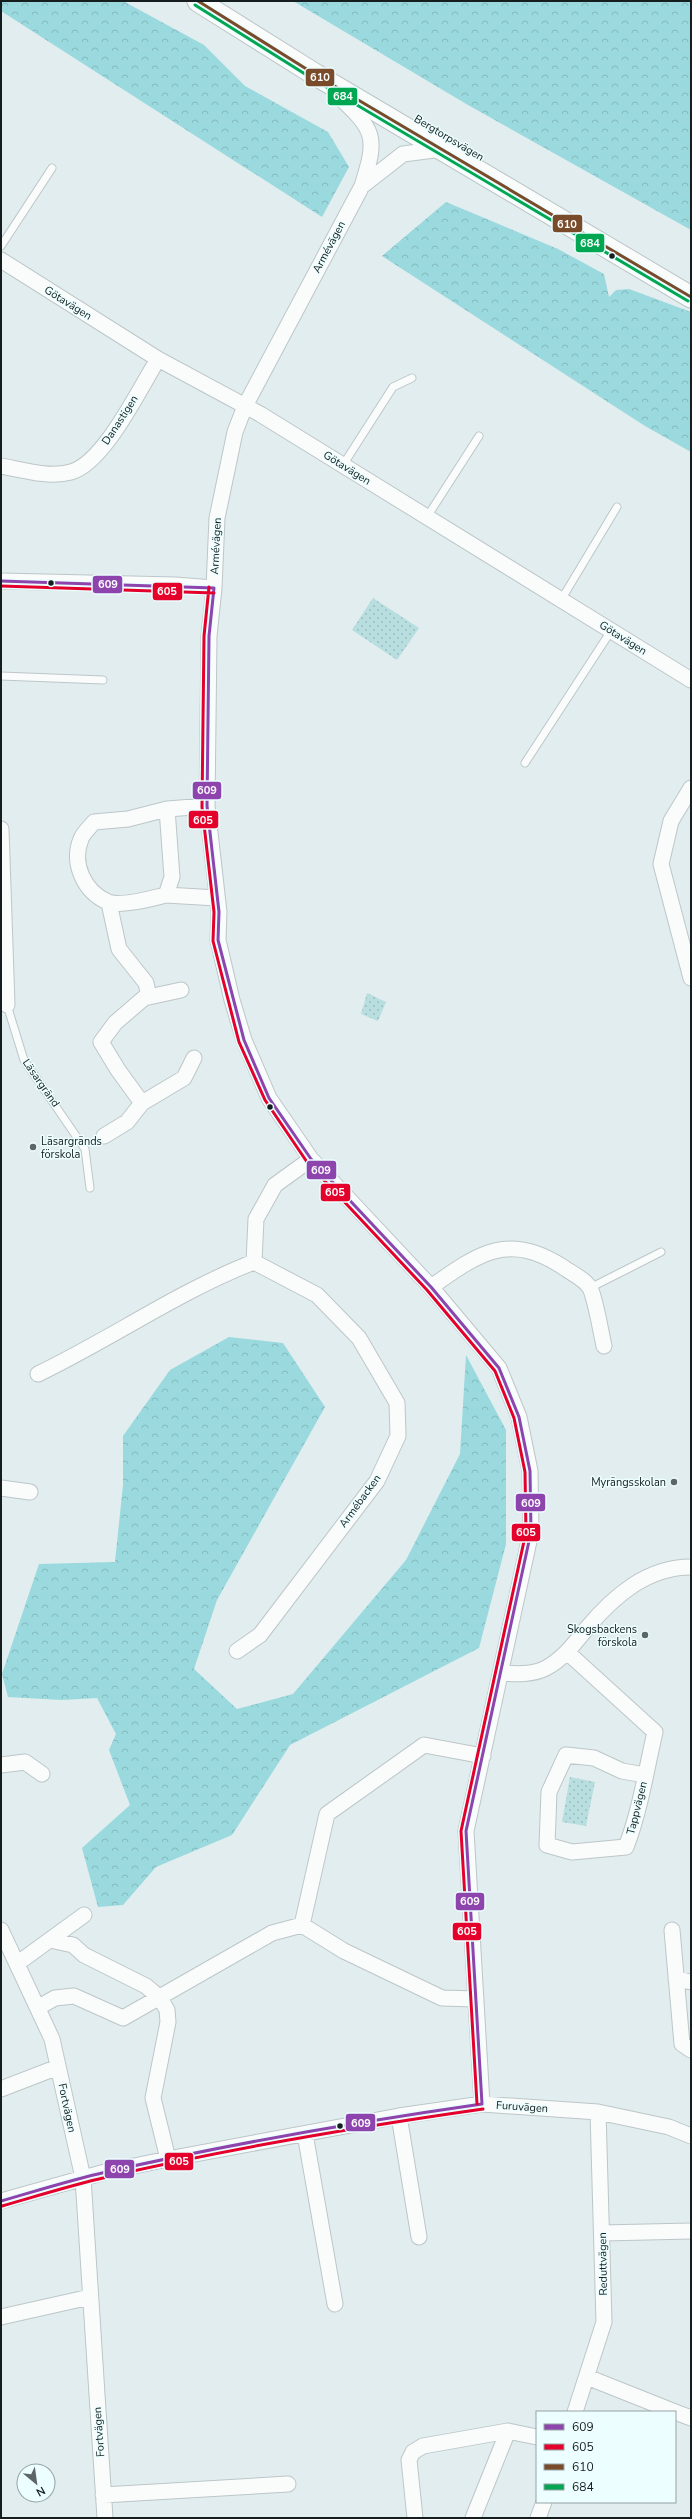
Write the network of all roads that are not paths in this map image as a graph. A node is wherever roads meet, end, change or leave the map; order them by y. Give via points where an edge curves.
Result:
1 (198, 1) edge
2 (202, 1) edge
3 (316, 75) junction
4 (442, 149) junction
5 (52, 168) dead end
6 (362, 186) junction
7 (1, 246) edge
8 (1, 260) edge
9 (691, 283) edge
10 (691, 297) edge
11 (158, 359) junction
12 (412, 378) dead end
13 (245, 406) junction
14 (479, 436) dead end
15 (343, 465) junction
16 (1, 466) edge
17 (617, 507) dead end
18 (427, 517) junction
19 (1, 581) edge
20 (214, 588) junction
21 (561, 600) junction
22 (611, 631) junction
23 (1, 676) edge
24 (103, 680) dead end
25 (691, 680) edge
26 (525, 763) dead end
27 (691, 788) edge
28 (207, 806) junction
29 (167, 809) junction
30 (1, 830) edge
31 (166, 895) junction
32 (216, 898) junction
33 (109, 903) junction
34 (691, 978) edge
35 (181, 990) dead end
36 (149, 997) junction
37 (7, 1005) joint
38 (194, 1058) dead end
39 (142, 1103) junction
40 (104, 1136) dead end
41 (311, 1159) junction
42 (90, 1188) dead end
43 (661, 1252) dead end
44 (254, 1262) junction
45 (431, 1287) junction
46 (590, 1288) junction
47 (604, 1346) dead end
48 (38, 1374) dead end
49 (1, 1488) edge
50 (30, 1492) dead end
51 (691, 1567) edge
52 (237, 1651) dead end
53 (567, 1652) junction
54 (502, 1673) junction
55 (483, 1756) junction
56 (1, 1765) edge
57 (42, 1774) dead end
58 (645, 1775) junction
59 (84, 1915) dead end
60 (302, 1925) junction
61 (1, 1930) edge
62 (672, 1930) dead end
63 (50, 1940) junction
64 (18, 1963) junction
65 (684, 1980) edge
66 (160, 1998) junction
67 (476, 1999) junction
68 (39, 2007) junction
69 (691, 2050) edge
70 (58, 2067) junction
71 (1, 2089) edge
72 (482, 2104) junction
73 (598, 2112) junction
74 (399, 2116) junction
75 (305, 2134) junction
76 (691, 2136) edge
77 (168, 2159) junction
78 (83, 2178) junction
79 (1, 2201) edge
80 (691, 2231) edge
81 (602, 2233) junction
82 (419, 2238) dead end
83 (90, 2297) junction
84 (335, 2304) dead end
85 (1, 2317) edge
86 (587, 2377) junction
87 (575, 2411) edge
88 (672, 2411) edge
89 (676, 2412) edge
90 (691, 2418) edge
91 (508, 2431) junction
92 (536, 2437) edge
93 (288, 2484) dead end
94 (103, 2495) junction
95 (544, 2503) edge
96 (105, 2518) edge
97 (415, 2518) edge
98 (473, 2518) edge
99 (538, 2518) edge

1 - 3 main road, Bergtorpsvägen
2 - 9 main road, Bergtorpsvägen via 336,70
3 - 4 main road, Bergtorpsvägen
3 - 6 street, Armévägen via 354,111 371,134 372,154
4 - 6 street, Armévägen via 403,154
4 - 10 main road, Bergtorpsvägen
5 - 7 lane
6 - 13 street, Armévägen
8 - 11 street, Götavägen
11 - 13 street, Götavägen
11 - 16 street, Danastigen via 109,440 91,460 72,472 53,474
12 - 15 lane via 393,387
13 - 15 street, Götavägen
13 - 20 street, Armévägen via 234,432 217,518
14 - 18 lane
15 - 18 street, Götavägen
17 - 21 lane
18 - 21 street, Götavägen
19 - 20 street
20 - 28 street, Armévägen via 209,636
21 - 22 street, Götavägen
22 - 25 street, Götavägen
22 - 26 lane
23 - 24 lane
27 - 34 street via 671,821 661,864
28 - 29 street
28 - 32 street, Armévägen
29 - 31 street via 172,877
29 - 33 street via 128,819 94,822 81,839 76,865 85,885
30 - 37 street, Läsargränd
31 - 32 street
31 - 33 street
32 - 41 street, Armévägen via 218,940 244,1040 269,1098
33 - 36 street via 119,949 146,983
35 - 36 street
36 - 39 street via 144,998 115,1023 101,1042
37 - 42 lane, Läsargränd via 24,1060 85,1149
38 - 39 street via 184,1078
39 - 40 street via 127,1122
41 - 44 street via 275,1185 256,1219
41 - 45 street, Armévägen
43 - 46 lane
44 - 48 street via 218,1276
44 - 52 street, Armébacken via 316,1295 359,1338 397,1402 398,1436 377,1481 260,1635
45 - 46 street via 472,1258 510,1247 547,1257
45 - 54 street, Armévägen via 499,1368 519,1417 530,1472 531,1532
46 - 47 street
49 - 50 street
51 - 53 street via 651,1575 622,1592 597,1616
53 - 54 street via 546,1668 525,1674
53 - 58 street, Tappvägen via 655,1732
54 - 55 street, Armévägen
55 - 60 street via 424,1745 327,1814
55 - 67 street, Armévägen via 466,1831
56 - 57 street via 25,1762
58 - 58 street, Tappvägen via 634,1829 626,1848 572,1852 547,1845 549,1792 566,1755 594,1758 622,1771
59 - 63 street
60 - 66 street via 272,1933
60 - 67 street via 344,1952 442,1998
61 - 64 street, Fortvägen
62 - 65 street
63 - 64 street
63 - 66 street via 74,1945 84,1955 146,1986
64 - 68 street, Fortvägen
65 - 69 street via 682,2044
66 - 68 street via 122,2018 74,1996 55,1998
66 - 77 street via 167,2010 168,2022 153,2098
67 - 72 street, Armévägen
68 - 70 street, Fortvägen via 52,2039
70 - 71 street
70 - 78 street, Fortvägen
72 - 73 street, Furuvägen
72 - 74 street, Furuvägen
73 - 76 street, Furuvägen via 669,2127
73 - 81 street, Reduttvägen
74 - 75 street, Furuvägen
74 - 82 street
75 - 77 street, Furuvägen
75 - 84 street
77 - 78 street, Furuvägen
78 - 79 street, Furuvägen
78 - 83 street, Fortvägen
80 - 81 street
81 - 86 street, Reduttvägen via 604,2322
83 - 85 street
83 - 94 street, Fortvägen
86 - 87 street, Reduttvägen
86 - 88 street
89 - 90 street
91 - 92 street
91 - 97 street via 423,2446 414,2452 409,2460
91 - 98 street
93 - 94 street
94 - 96 street, Fortvägen
95 - 99 street

